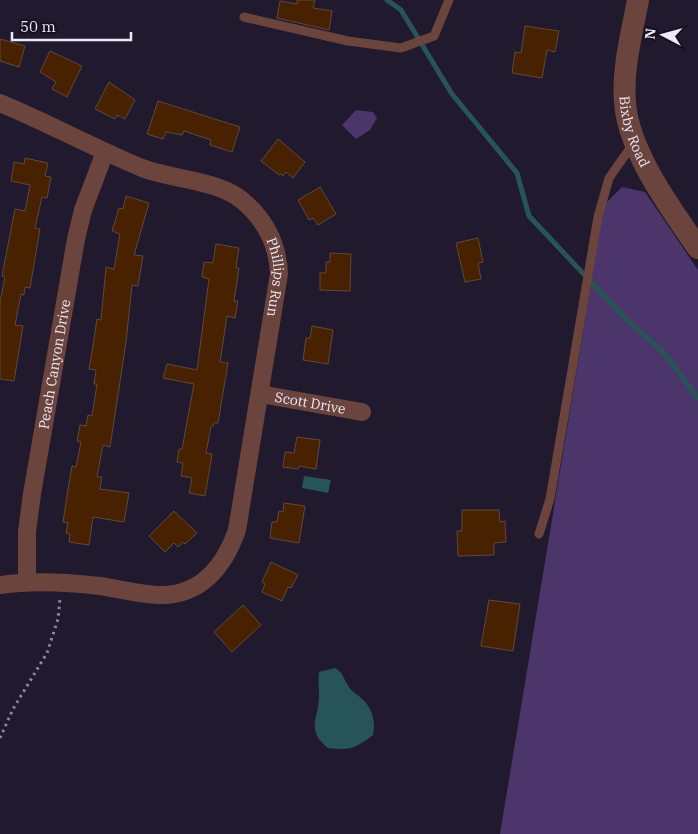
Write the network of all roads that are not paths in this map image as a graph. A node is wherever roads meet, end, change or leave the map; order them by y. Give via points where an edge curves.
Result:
1 (449, 0) edge
2 (638, 0) edge
3 (244, 16) dead end
4 (0, 103) edge
5 (635, 141) junction
6 (105, 152) junction
7 (698, 248) edge
8 (260, 394) junction
9 (362, 412) dead end
10 (539, 534) dead end
11 (27, 581) junction
12 (0, 585) edge

1 - 3 lane via 434,36 401,48 348,41
2 - 5 street, Bixby Road via 625,89 626,114
4 - 6 street, Phillips Run
5 - 7 street, Bixby Road via 662,192
5 - 10 lane via 609,178 598,217 550,499
6 - 8 street, Phillips Run via 144,168 234,195 264,225 276,252 278,274
6 - 11 street, Peach Canyon Drive via 83,210 73,256 32,494
8 - 9 street, Scott Drive
8 - 11 street, Phillips Run via 237,530 224,561 213,574 199,584 176,593 158,595 61,582
11 - 12 street, Phillips Run

